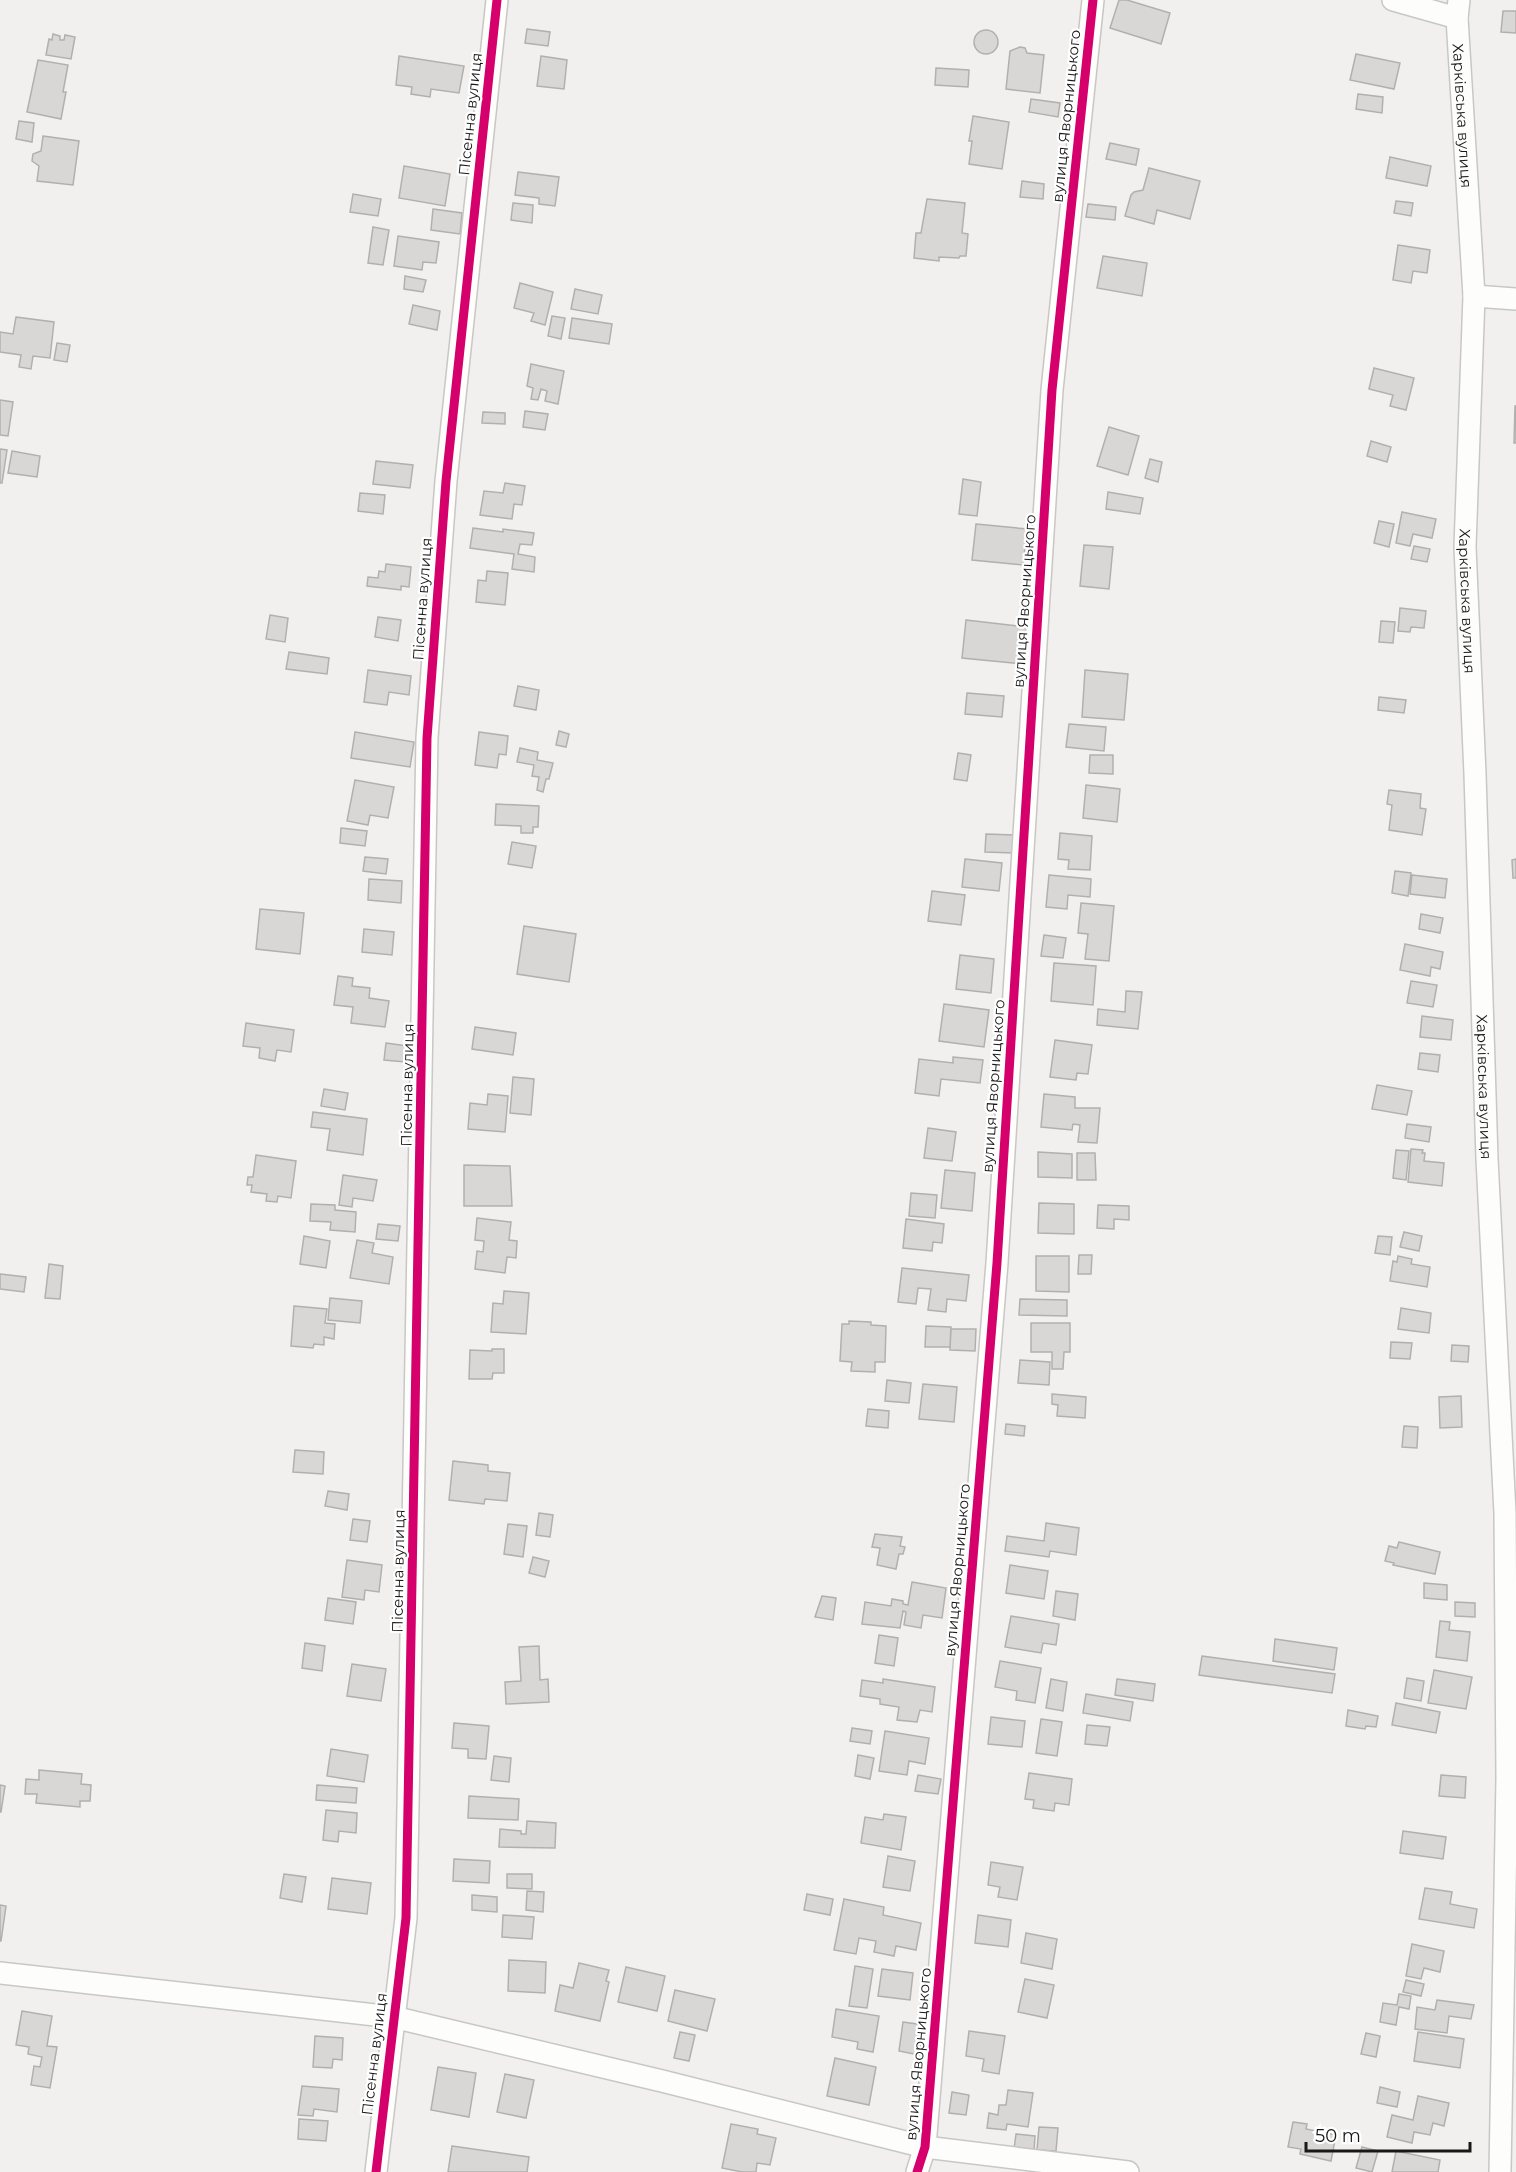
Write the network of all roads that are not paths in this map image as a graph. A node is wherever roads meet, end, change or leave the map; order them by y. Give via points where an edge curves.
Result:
1 (497, 0) edge
2 (1093, 0) edge
3 (1394, 0) edge
4 (1458, 9) edge
5 (1474, 296) junction
6 (1516, 299) edge
7 (0, 1974) edge
8 (393, 2018) junction
9 (925, 2147) junction
10 (376, 2172) edge
11 (917, 2172) edge
12 (1128, 2172) edge
13 (1500, 2172) edge

1 - 8 street, Пісенна вулиця via 446,481 427,738 406,1918
2 - 9 street, вулиця Яворницького via 1052,390 997,1263
3 - 4 street
4 - 5 street, Харківська вулиця
5 - 6 street
5 - 13 street, Харківська вулиця via 1465,547 1487,1159 1505,1513 1507,1778
7 - 8 street
8 - 9 street
8 - 10 street, Пісенна вулиця
9 - 11 street, вулиця Яворницького
9 - 12 street

